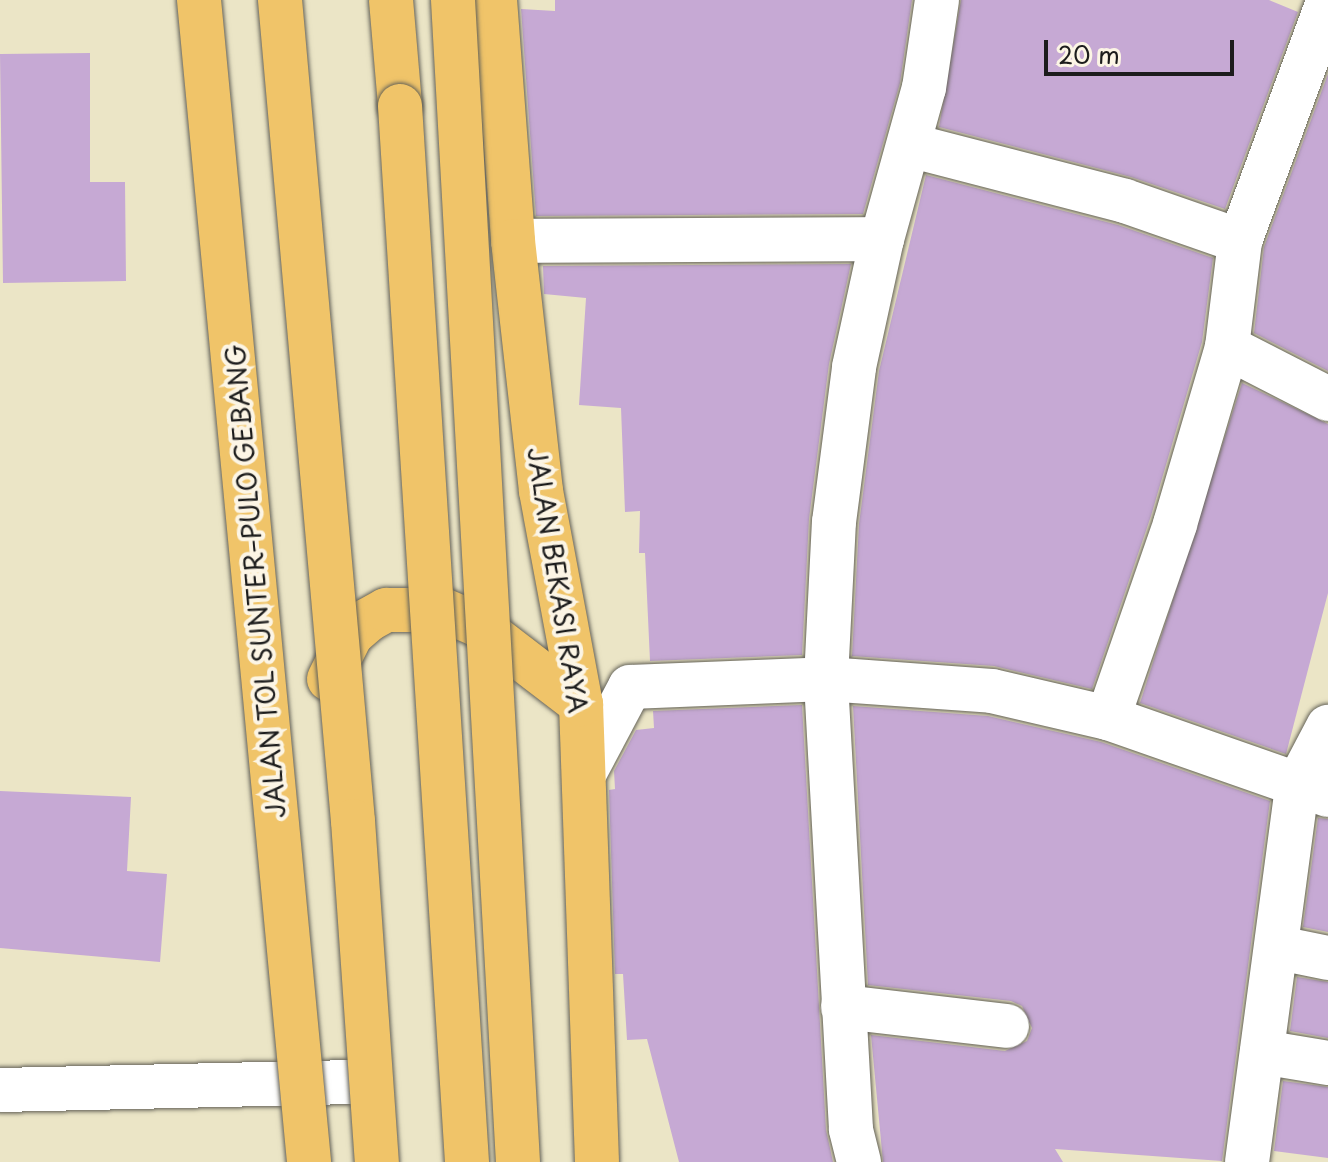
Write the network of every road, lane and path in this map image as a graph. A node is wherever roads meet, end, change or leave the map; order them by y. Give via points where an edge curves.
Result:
1 (199, 0) edge
2 (266, 0) edge
3 (280, 0) edge
4 (391, 0) edge
5 (453, 0) edge
6 (495, 0) edge
7 (937, 0) edge
8 (1322, 6) edge
9 (909, 145) junction
10 (882, 239) junction
11 (513, 241) junction
12 (1240, 241) junction
13 (1227, 347) junction
14 (1328, 399) edge
15 (826, 679) junction
16 (325, 687) junction
17 (581, 704) junction
18 (1108, 718) junction
19 (1328, 727) edge
20 (585, 772) junction
21 (1312, 790) edge
22 (1279, 948) junction
23 (1328, 958) edge
24 (843, 1007) junction
25 (1007, 1026) dead end
26 (1262, 1052) junction
27 (1328, 1063) edge
28 (358, 1082) junction
29 (0, 1090) edge
30 (1258, 1160) edge
31 (309, 1162) edge
32 (363, 1162) edge
33 (377, 1162) edge
34 (467, 1162) edge
35 (518, 1162) edge
36 (597, 1162) edge
37 (859, 1162) edge

1 - 31 highway, JALAN TOL SUNTER–PULO GEBANG, bridge
2 - 16 highway via 288,306
3 - 33 highway, bridge
4 - 34 highway, bridge
5 - 35 highway, bridge
6 - 11 highway, JALAN BEKASI RAYA
7 - 9 street
8 - 12 street
9 - 10 street
9 - 12 street via 1125,201
10 - 11 street
10 - 15 street via 854,367 834,522
11 - 17 highway, JALAN BEKASI RAYA via 541,491
12 - 13 street
13 - 14 street
13 - 18 street via 1162,565
15 - 18 street via 992,691
15 - 20 street via 630,687
15 - 24 street
16 - 17 highway via 351,635 368,620 386,610 431,609 478,625
16 - 28 highway
17 - 20 highway, JALAN BEKASI RAYA
18 - 21 street
19 - 21 street
20 - 36 highway, JALAN BEKASI RAYA
21 - 22 street
22 - 23 street
22 - 26 street
24 - 25 street
24 - 37 street via 851,1129
26 - 27 street
26 - 30 street
28 - 29 street
28 - 32 highway

